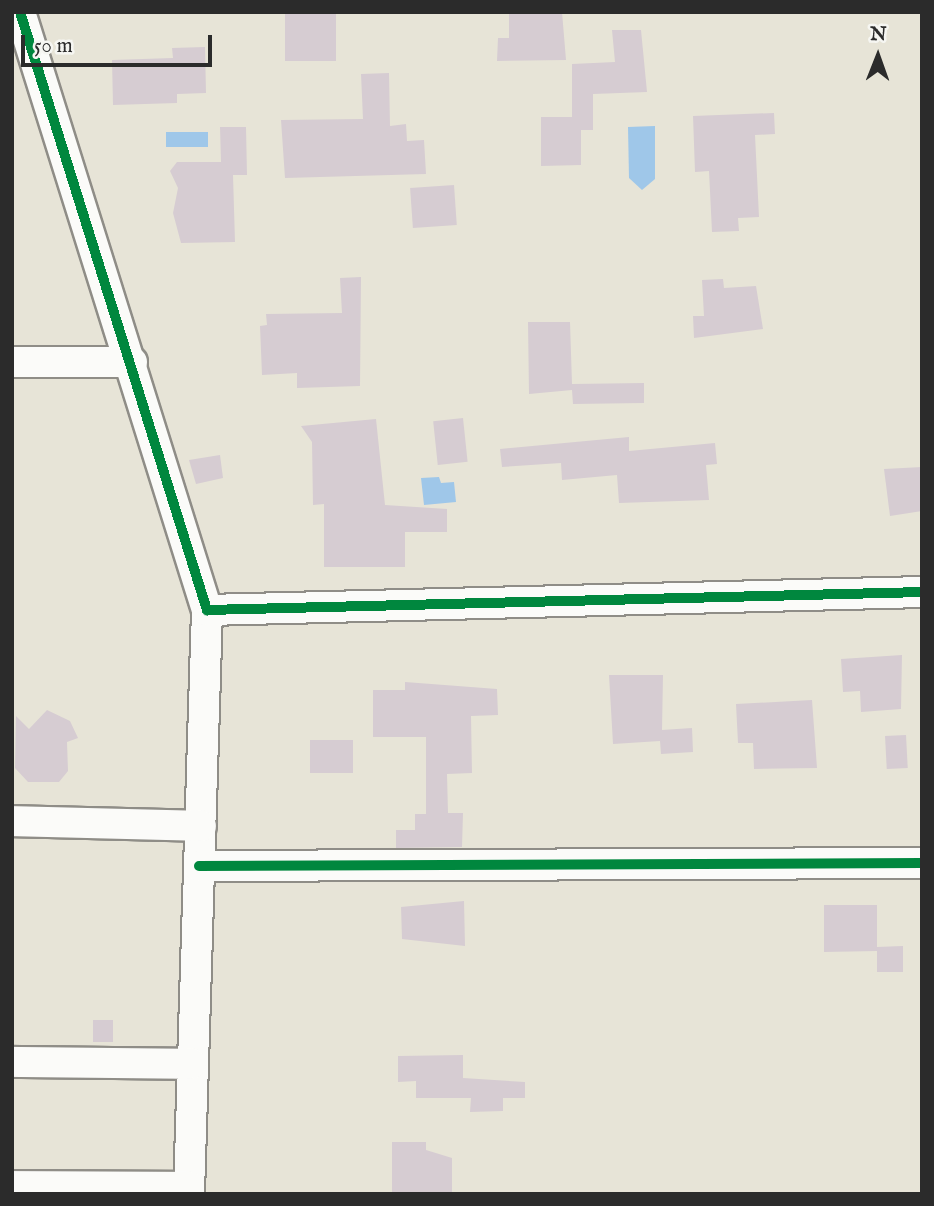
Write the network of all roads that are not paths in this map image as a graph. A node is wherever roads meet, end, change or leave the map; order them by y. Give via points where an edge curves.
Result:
1 (20, 12) edge
2 (12, 362) edge
3 (132, 362) junction
4 (922, 592) edge
5 (207, 610) junction
6 (12, 821) edge
7 (201, 826) junction
8 (922, 863) edge
9 (199, 866) junction
10 (12, 1062) edge
11 (191, 1064) junction
12 (12, 1186) edge
13 (189, 1191) edge

1 - 3 street
2 - 3 street
3 - 5 street
4 - 5 street
5 - 7 street
6 - 7 street
7 - 9 street
8 - 9 street
9 - 11 street
10 - 11 street
11 - 13 street
12 - 13 street

